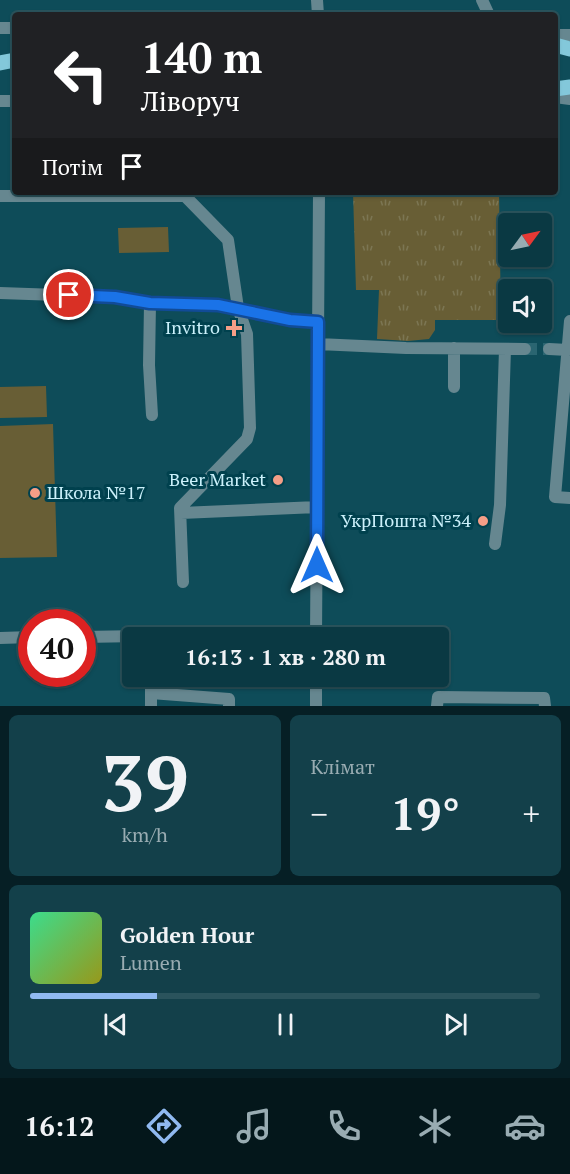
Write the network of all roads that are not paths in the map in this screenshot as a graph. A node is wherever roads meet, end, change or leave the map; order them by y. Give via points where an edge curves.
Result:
1 (320, 195) edge
2 (0, 196) edge
3 (0, 293) edge
4 (150, 303) junction
5 (238, 308) junction
6 (570, 321) edge
7 (318, 322) junction
8 (318, 344) junction
9 (454, 348) junction
10 (525, 349) tunnel mouth
11 (549, 349) tunnel mouth
12 (505, 350) junction
13 (568, 350) junction
14 (454, 387) dead end
15 (152, 415) dead end
16 (570, 498) edge
17 (317, 507) junction
18 (180, 513) junction
19 (495, 544) dead end
20 (183, 582) dead end
21 (316, 627) edge
22 (18, 637) edge
23 (96, 637) edge
24 (122, 637) edge
25 (0, 638) edge
26 (151, 687) edge
27 (316, 687) edge
28 (151, 693) junction
29 (151, 706) edge
30 (229, 706) edge
31 (316, 706) edge
32 (437, 706) edge
33 (544, 706) edge

1 - 7 street
2 - 5 street via 185,196 228,240
3 - 4 street via 115,297
4 - 5 street
4 - 15 street
5 - 7 street
5 - 18 street via 246,334 250,428 247,438 180,508
6 - 13 street
7 - 8 street
8 - 9 street
8 - 17 street
9 - 12 street
9 - 14 street
10 - 12 street
11 - 13 street
12 - 19 street
13 - 16 street via 555,497
17 - 18 street
17 - 21 street
18 - 20 street
22 - 25 street
23 - 24 street
26 - 28 street
27 - 31 street
28 - 29 street
28 - 30 street via 229,699
32 - 33 street via 438,697 544,698

